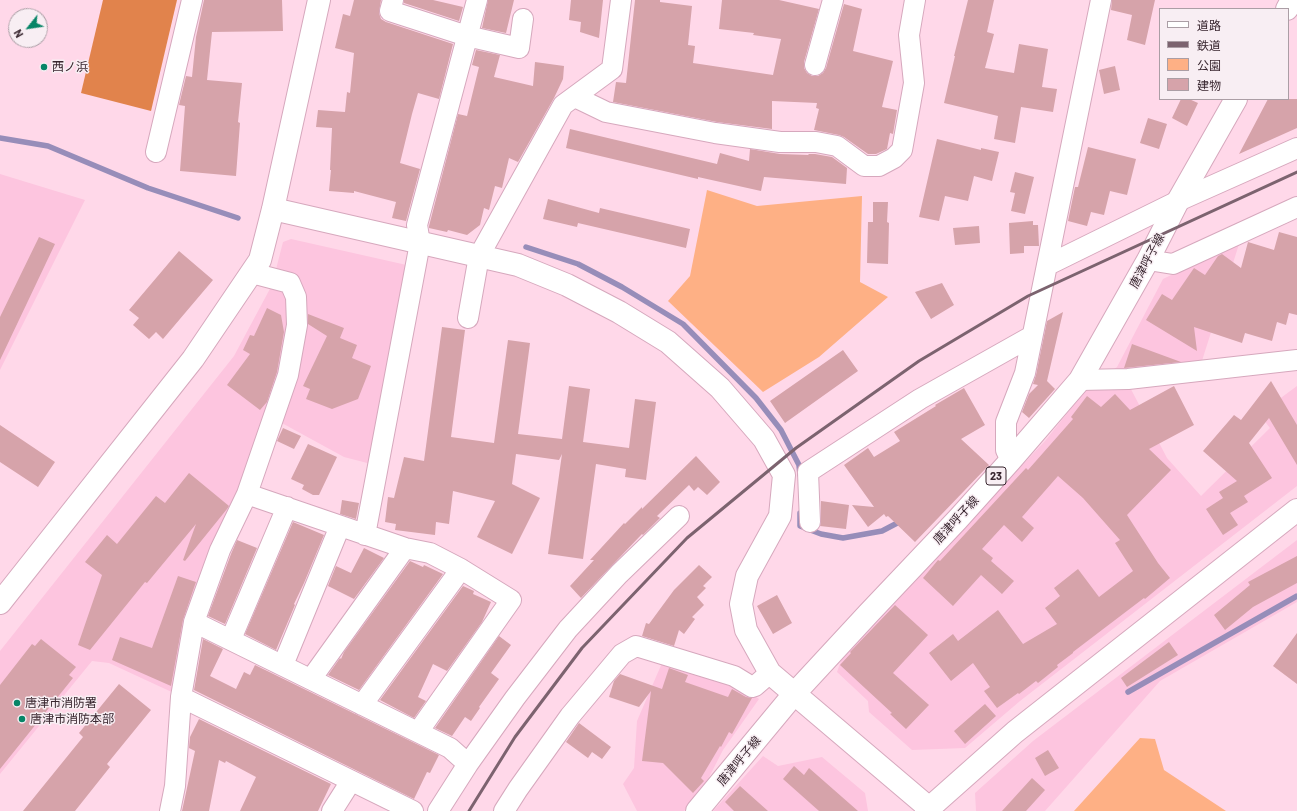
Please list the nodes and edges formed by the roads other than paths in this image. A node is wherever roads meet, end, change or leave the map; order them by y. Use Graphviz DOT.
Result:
graph roads {
  1 [pos="192,0"];
  2 [pos="319,0"];
  3 [pos="393,0"];
  4 [pos="477,0"];
  5 [pos="621,0"];
  6 [pos="833,0"];
  7 [pos="915,0"];
  8 [pos="1101,0"];
  9 [pos="523,19"];
  10 [pos="467,36"];
  11 [pos="815,65"];
  12 [pos="575,97"];
  13 [pos="1235,100"];
  14 [pos="1297,148"];
  15 [pos="156,152"];
  16 [pos="1178,201"];
  17 [pos="1297,207"];
  18 [pos="273,209"];
  19 [pos="420,243"];
  20 [pos="479,256"];
  21 [pos="1148,260"];
  22 [pos="1048,265"];
  23 [pos="252,273"];
  24 [pos="468,318"];
  25 [pos="1032,336"];
  26 [pos="1297,360"];
  27 [pos="1080,380"];
  28 [pos="1011,460"];
  29 [pos="247,494"];
  30 [pos="287,507"];
  31 [pos="1297,510"];
  32 [pos="679,516"];
  33 [pos="810,522"];
  34 [pos="340,526"];
  35 [pos="365,535"];
  36 [pos="405,548"];
  37 [pos="461,569"];
  38 [pos="4,592"];
  39 [pos="194,622"];
  40 [pos="231,640"];
  41 [pos="283,665"];
  42 [pos="770,672"];
  43 [pos="311,679"];
  44 [pos="794,694"];
  45 [pos="182,697"];
  46 [pos="362,705"];
  47 [pos="418,732"];
  48 [pos="468,764"];
  49 [pos="352,781"];
  50 [pos="929,810"];
  51 [pos="170,811"];
  52 [pos="332,811"];
  53 [pos="413,811"];
  54 [pos="438,811"];
  55 [pos="504,811"];
  56 [pos="697,811"];
  1 -- 15 [label="street"];
  2 -- 18 [label="street"];
  3 -- 10 [label="street"];
  4 -- 10 [label="street"];
  5 -- 12 [label="street"];
  6 -- 11 [label="street"];
  7 -- 12 [label="street"];
  8 -- 22 [label="street"];
  9 -- 10 [label="street"];
  10 -- 19 [label="street"];
  12 -- 20 [label="street"];
  13 -- 16 [label="street, 唐津呼子線 / 23"];
  14 -- 16 [label="street"];
  16 -- 21 [label="street, 唐津呼子線 / 23"];
  16 -- 22 [label="street"];
  17 -- 21 [label="street"];
  18 -- 19 [label="street"];
  18 -- 23 [label="street"];
  19 -- 20 [label="street"];
  19 -- 35 [label="street"];
  20 -- 24 [label="street"];
  20 -- 42 [label="street"];
  21 -- 27 [label="street, 唐津呼子線 / 23"];
  22 -- 25 [label="street"];
  23 -- 29 [label="street"];
  23 -- 38 [label="street"];
  25 -- 28 [label="street"];
  25 -- 33 [label="street"];
  26 -- 27 [label="street"];
  27 -- 28 [label="street, 唐津呼子線 / 23"];
  28 -- 44 [label="street, 唐津呼子線 / 23"];
  29 -- 30 [label="street"];
  29 -- 39 [label="street"];
  30 -- 34 [label="street"];
  30 -- 40 [label="street"];
  31 -- 50 [label="street"];
  32 -- 48 [label="street"];
  34 -- 35 [label="street"];
  34 -- 41 [label="street"];
  35 -- 36 [label="street"];
  36 -- 37 [label="street"];
  36 -- 43 [label="street"];
  37 -- 46 [label="street"];
  37 -- 47 [label="street"];
  39 -- 40 [label="street"];
  39 -- 45 [label="street"];
  40 -- 41 [label="street"];
  41 -- 43 [label="street"];
  42 -- 44 [label="street"];
  42 -- 55 [label="street"];
  43 -- 46 [label="street"];
  44 -- 50 [label="street"];
  44 -- 56 [label="street, 唐津呼子線 / 23"];
  45 -- 49 [label="street"];
  45 -- 51 [label="street"];
  46 -- 47 [label="street"];
  47 -- 48 [label="street"];
  48 -- 54 [label="street"];
  49 -- 52 [label="street"];
  49 -- 53 [label="street"];
}
